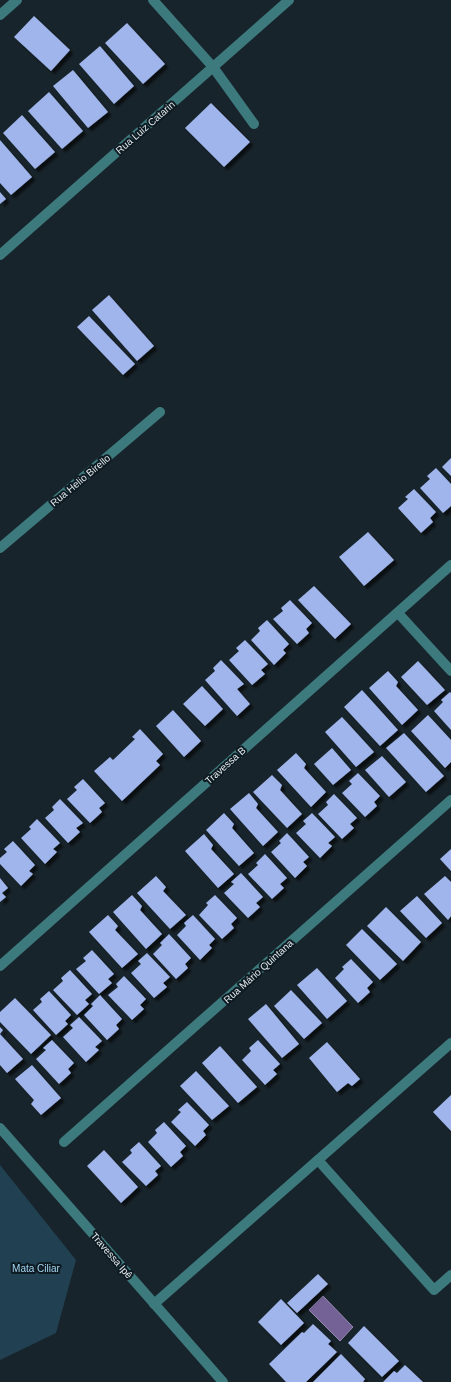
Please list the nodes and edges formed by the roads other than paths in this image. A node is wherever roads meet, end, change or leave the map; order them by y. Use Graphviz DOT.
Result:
graph roads {
  1 [pos="17,0"];
  2 [pos="154,0"];
  3 [pos="290,0"];
  4 [pos="0,15"];
  5 [pos="213,67"];
  6 [pos="254,124"];
  7 [pos="0,255"];
  8 [pos="160,412"];
  9 [pos="0,548"];
  10 [pos="451,565"];
  11 [pos="398,613"];
  12 [pos="451,671"];
  13 [pos="451,800"];
  14 [pos="0,966"];
  15 [pos="451,1043"];
  16 [pos="0,1128"];
  17 [pos="64,1142"];
  18 [pos="318,1160"];
  19 [pos="451,1275"];
  20 [pos="154,1304"];
  21 [pos="223,1382"];
  1 -- 4 [label="street"];
  2 -- 5 [label="street"];
  3 -- 5 [label="street, Rua Luiz Catarin"];
  5 -- 6 [label="street"];
  5 -- 7 [label="street, Rua Luiz Catarin"];
  8 -- 9 [label="street, Rua Helio Birello"];
  10 -- 11 [label="street, Travessa B"];
  11 -- 12 [label="street"];
  11 -- 14 [label="street, Travessa B"];
  13 -- 17 [label="street, Rua Mário Quintana"];
  15 -- 18 [label="street"];
  16 -- 20 [label="street, Travessa Ipê"];
  18 -- 19 [label="street"];
  18 -- 20 [label="street"];
  20 -- 21 [label="street, Travessa Ipê"];
}
